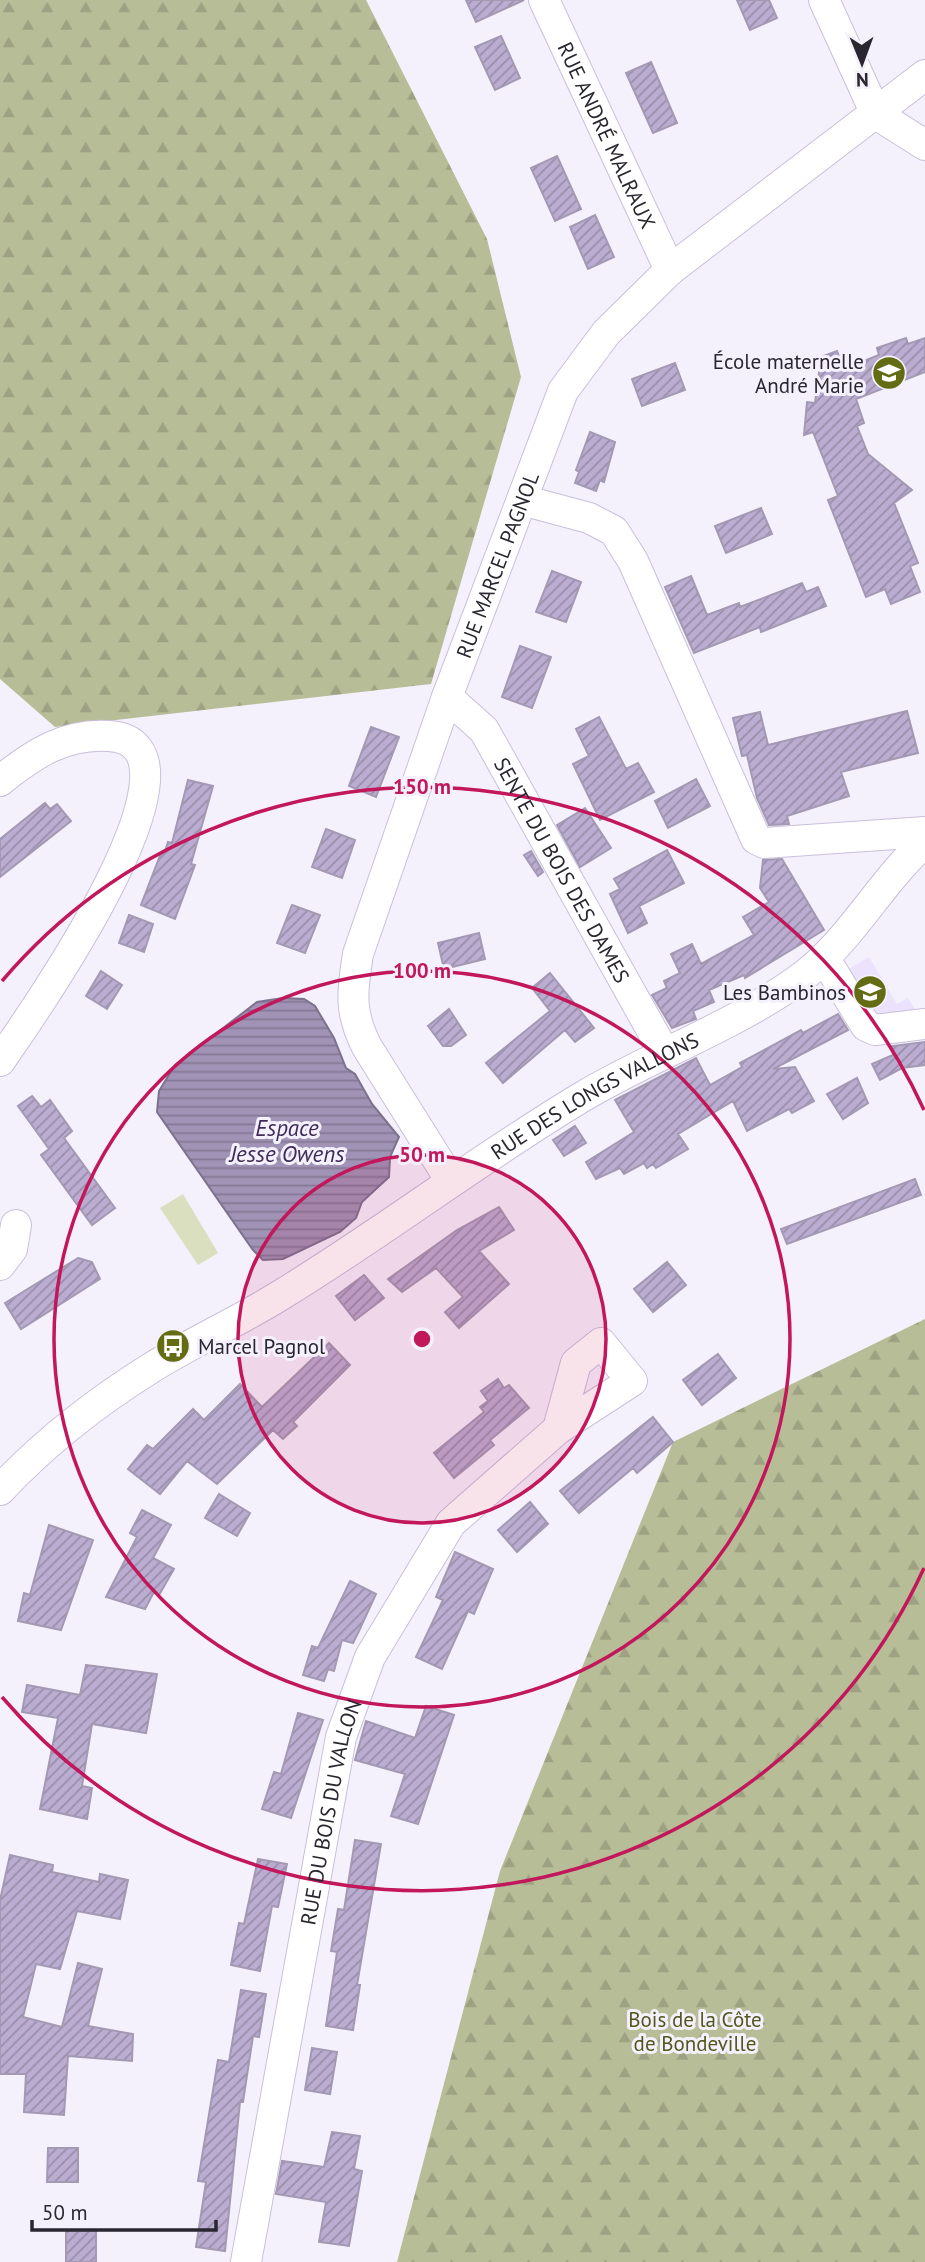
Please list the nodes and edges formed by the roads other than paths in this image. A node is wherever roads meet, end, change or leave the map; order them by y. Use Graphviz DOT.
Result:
graph roads {
  1 [pos="544,0"];
  2 [pos="824,0"];
  3 [pos="925,75"];
  4 [pos="876,114"];
  5 [pos="925,145"];
  6 [pos="670,270"];
  7 [pos="522,500"];
  8 [pos="447,697"];
  9 [pos="0,781"];
  10 [pos="925,832"];
  11 [pos="925,842"];
  12 [pos="825,959"];
  13 [pos="925,1024"];
  14 [pos="664,1052"];
  15 [pos="0,1061"];
  16 [pos="451,1181"];
  17 [pos="16,1225"];
  18 [pos="0,1265"];
  19 [pos="558,1429"];
  20 [pos="0,1490"];
  21 [pos="246,2262"];
  1 -- 6 [label="street, RUE ANDRÉ MALRAUX"];
  2 -- 4 [label="street"];
  3 -- 4 [label="street, RUE MARCEL PAGNOL"];
  4 -- 5 [label="street"];
  4 -- 6 [label="street, RUE MARCEL PAGNOL"];
  6 -- 7 [label="street, RUE MARCEL PAGNOL"];
  7 -- 8 [label="street, RUE MARCEL PAGNOL"];
  7 -- 10 [label="street"];
  8 -- 14 [label="street, SENTE DU BOIS DES DAMES"];
  8 -- 16 [label="street, RUE MARCEL PAGNOL"];
  9 -- 15 [label="street"];
  11 -- 12 [label="street, RUE DES LONGS VALLONS"];
  12 -- 13 [label="street"];
  12 -- 14 [label="street, RUE DES LONGS VALLONS"];
  14 -- 16 [label="street, RUE DES LONGS VALLONS"];
  16 -- 20 [label="street, RUE DES LONGS VALLONS"];
  17 -- 18 [label="street"];
  19 -- 21 [label="street, RUE DU BOIS DU VALLON"];
}
